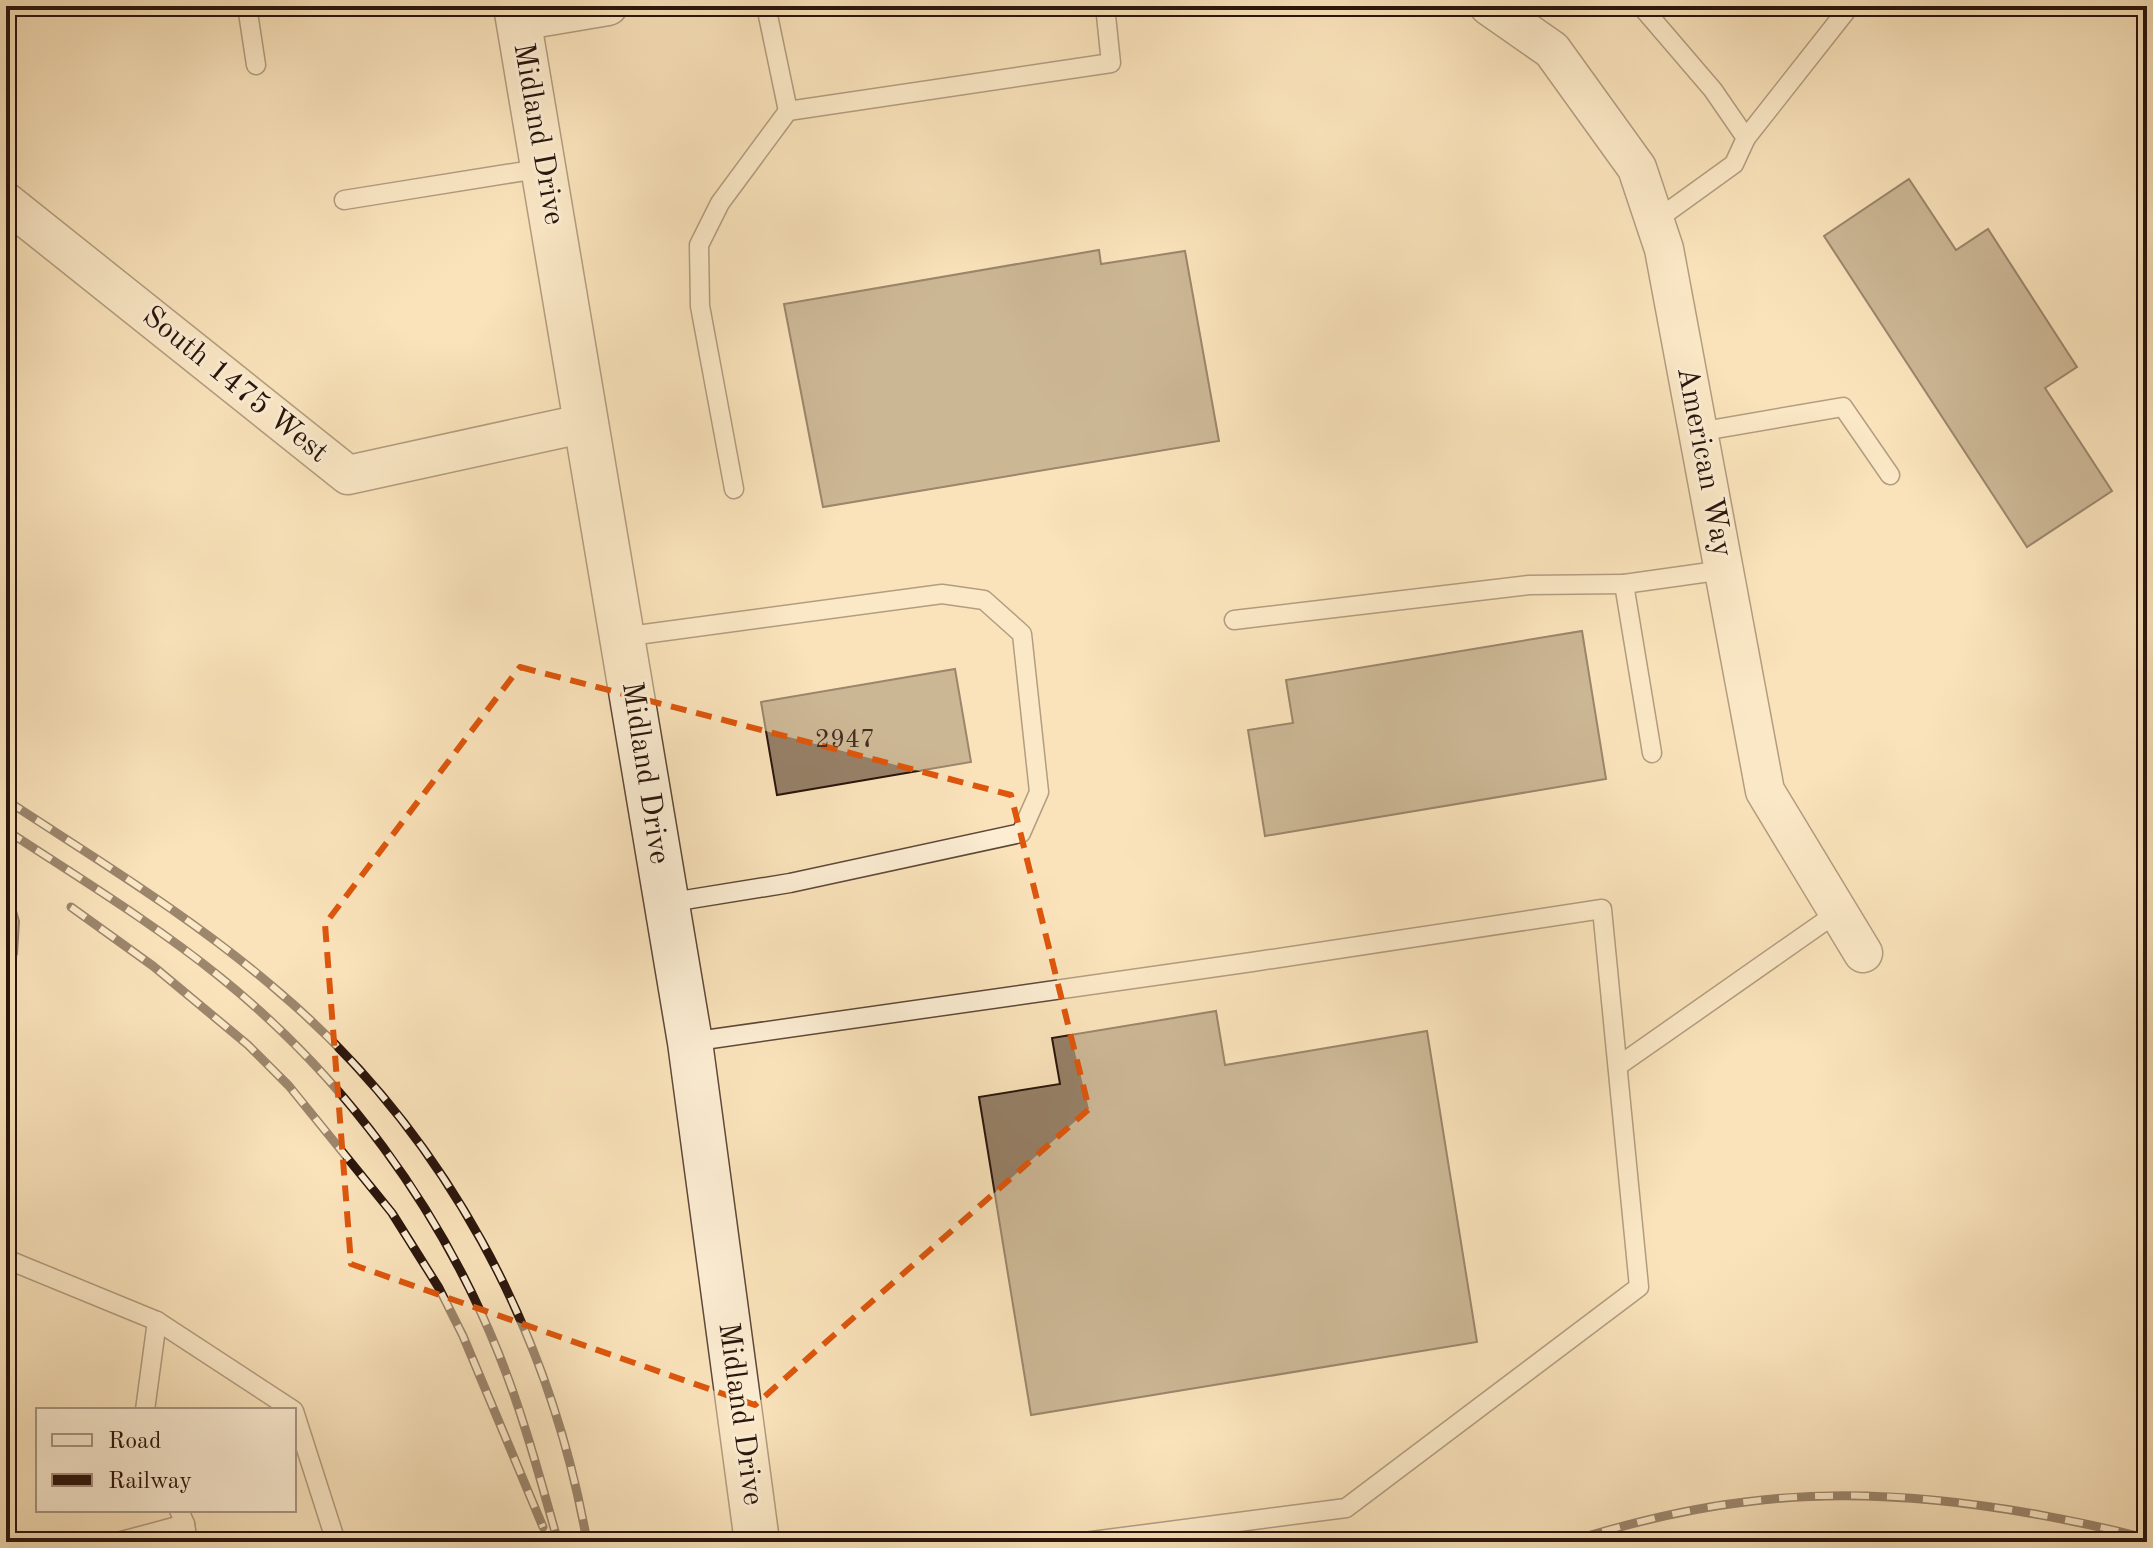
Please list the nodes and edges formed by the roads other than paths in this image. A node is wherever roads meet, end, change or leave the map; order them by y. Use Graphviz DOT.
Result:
graph roads {
  1 [pos="247,6"];
  2 [pos="608,6"];
  3 [pos="766,6"];
  4 [pos="1105,6"];
  5 [pos="1489,6"];
  6 [pos="1641,6"];
  7 [pos="1850,6"];
  8 [pos="518,13"];
  9 [pos="256,65"];
  10 [pos="788,111"];
  11 [pos="1746,138"];
  12 [pos="544,168"];
  13 [pos="344,200"];
  14 [pos="6,202"];
  15 [pos="1655,221"];
  16 [pos="586,423"];
  17 [pos="1698,432"];
  18 [pos="1890,475"];
  19 [pos="734,489"];
  20 [pos="1724,570"];
  21 [pos="1624,584"];
  22 [pos="1234,620"];
  23 [pos="622,637"];
  24 [pos="1652,753"];
  25 [pos="666,903"];
  26 [pos="1838,912"];
  27 [pos="1863,953"];
  28 [pos="690,1042"];
  29 [pos="1618,1066"];
  30 [pos="6,1259"];
  31 [pos="157,1321"];
  32 [pos="145,1408"];
  33 [pos="290,1408"];
  34 [pos="296,1419"];
  35 [pos="184,1525"];
  36 [pos="118,1542"];
  37 [pos="336,1542"];
  38 [pos="757,1542"];
  39 [pos="1084,1542"];
  1 -- 9 [label="lane"];
  2 -- 8 [label="street"];
  3 -- 10 [label="lane"];
  4 -- 10 [label="lane"];
  5 -- 15 [label="street, American Way"];
  6 -- 11 [label="lane"];
  7 -- 11 [label="lane"];
  8 -- 12 [label="street, Midland Drive"];
  10 -- 19 [label="lane"];
  11 -- 15 [label="lane"];
  12 -- 13 [label="lane"];
  12 -- 16 [label="street, Midland Drive"];
  14 -- 16 [label="street, South 1475 West"];
  15 -- 17 [label="street, American Way"];
  16 -- 23 [label="street, Midland Drive"];
  17 -- 18 [label="lane"];
  17 -- 20 [label="street, American Way"];
  20 -- 21 [label="lane"];
  20 -- 26 [label="street, American Way"];
  21 -- 22 [label="lane"];
  21 -- 24 [label="lane"];
  23 -- 25 [label="street, Midland Drive"];
  23 -- 25 [label="lane"];
  25 -- 28 [label="street, Midland Drive"];
  26 -- 27 [label="street, American Way"];
  26 -- 29 [label="lane"];
  28 -- 29 [label="lane"];
  28 -- 38 [label="street, Midland Drive"];
  29 -- 39 [label="lane"];
  30 -- 31 [label="lane"];
  31 -- 32 [label="lane"];
  31 -- 33 [label="lane"];
  34 -- 37 [label="lane"];
  35 -- 36 [label="lane"];
}
